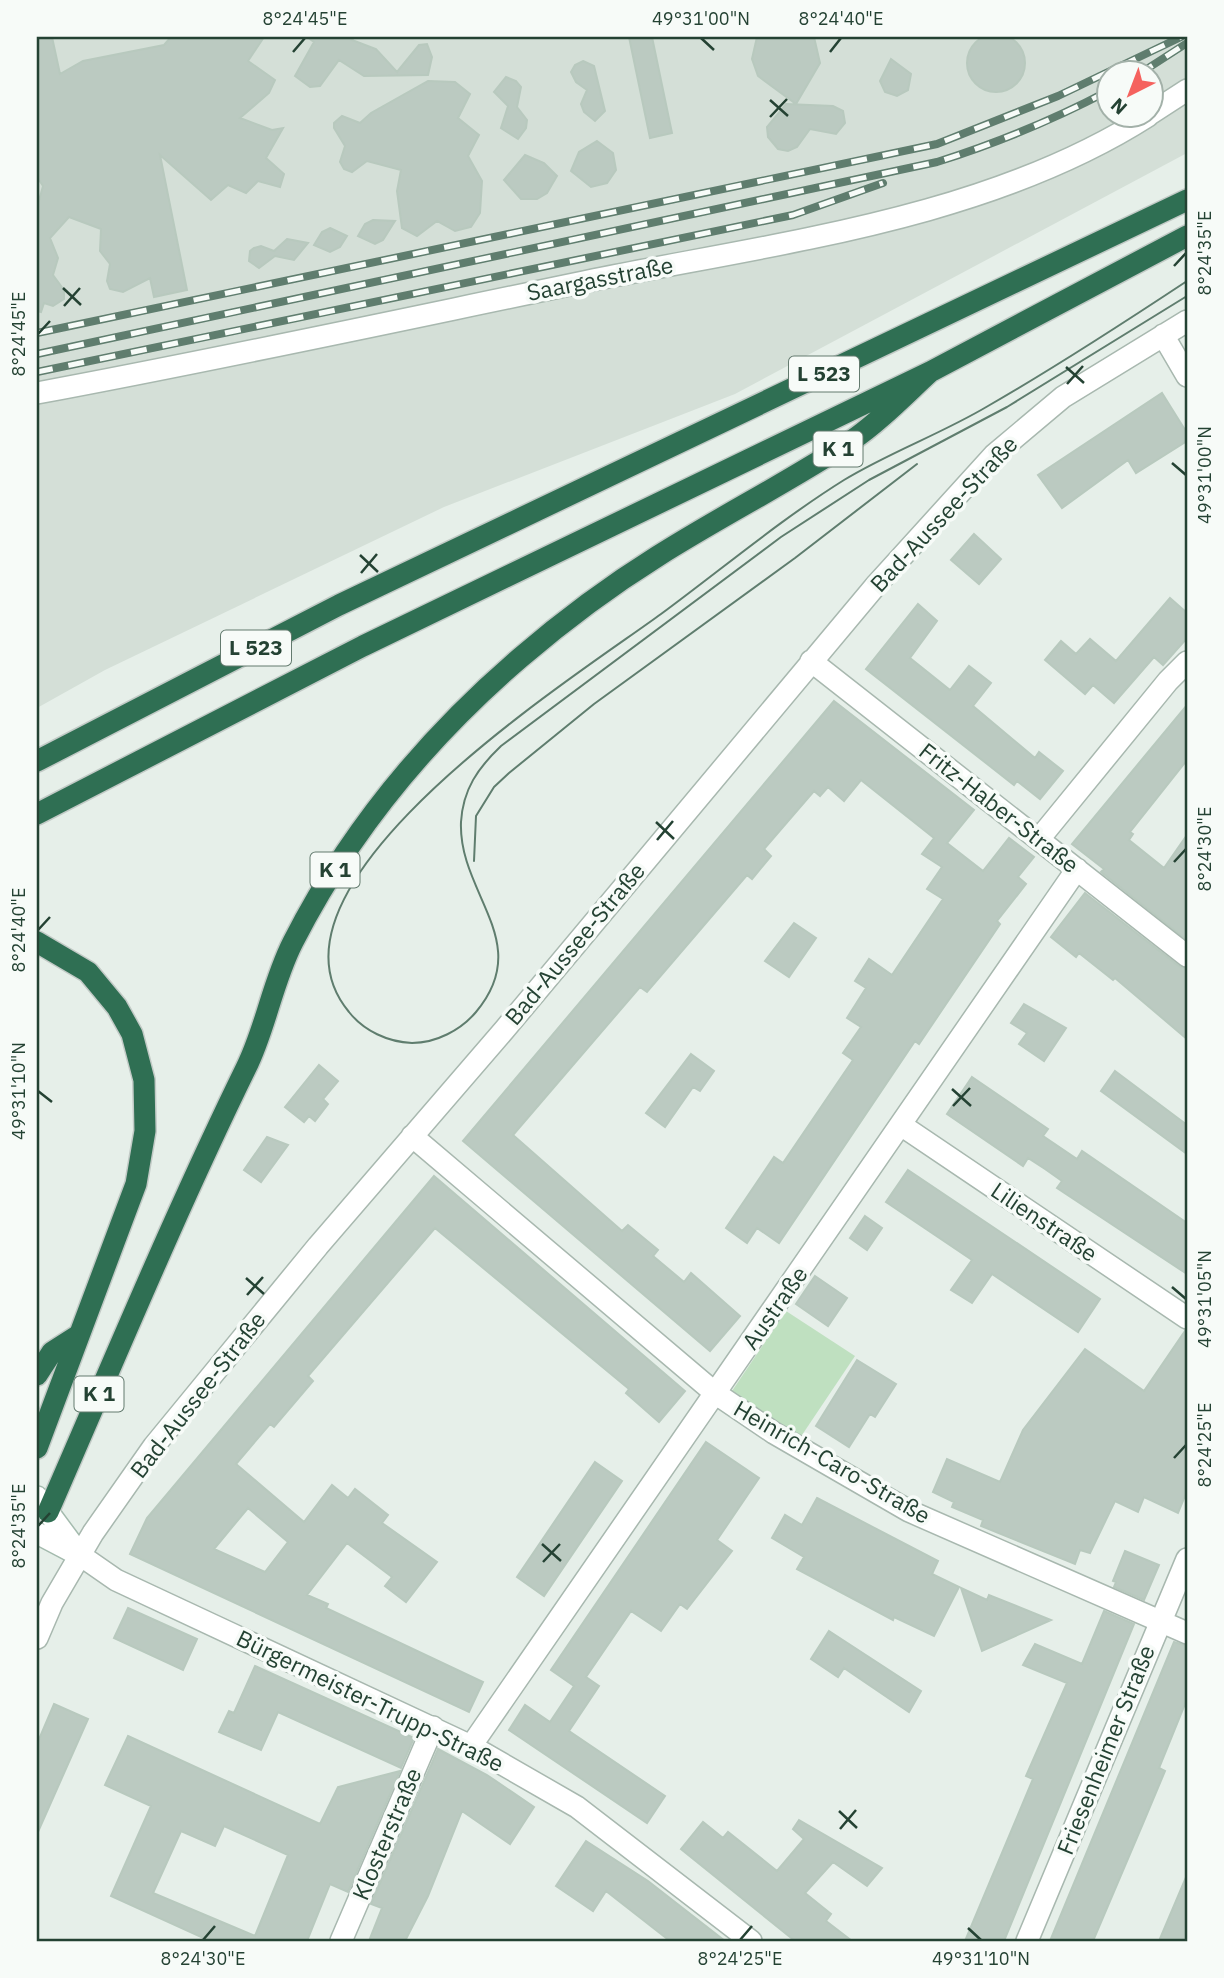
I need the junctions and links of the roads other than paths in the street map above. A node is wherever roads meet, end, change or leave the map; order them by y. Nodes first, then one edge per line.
1 (1187, 90) edge
2 (1164, 105) edge
3 (1125, 130) edge
4 (1187, 200) edge
5 (1187, 236) edge
6 (1187, 321) edge
7 (1163, 335) junction
8 (930, 372) junction
9 (1187, 376) edge
10 (37, 393) edge
11 (811, 661) junction
12 (1187, 662) edge
13 (42, 755) edge
14 (37, 814) edge
15 (1039, 838) junction
16 (1077, 869) junction
17 (37, 942) edge
18 (1187, 956) edge
19 (901, 1125) junction
20 (412, 1136) junction
21 (1187, 1318) edge
22 (77, 1336) junction
23 (37, 1375) edge
24 (715, 1393) junction
25 (37, 1448) edge
26 (43, 1504) edge
27 (37, 1535) edge
28 (80, 1555) junction
29 (1187, 1559) edge
30 (1159, 1621) junction
31 (1187, 1633) edge
32 (37, 1638) edge
33 (433, 1727) junction
34 (471, 1746) junction
35 (341, 1941) edge
36 (751, 1941) edge
37 (1027, 1941) edge

1 - 2 street, Saargasstraße
3 - 10 street, Saargasstraße
4 - 13 highway, L 523
5 - 8 highway, L 523
6 - 7 street, Bad-Aussee-Straße
7 - 9 street
7 - 11 street, Bad-Aussee-Straße
8 - 14 highway, L 523
8 - 26 highway, K 1
11 - 15 street, Fritz-Haber-Straße
11 - 20 street, Bad-Aussee-Straße
12 - 15 street
15 - 16 street, Fritz-Haber-Straße
16 - 18 street, Fritz-Haber-Straße
16 - 19 street, Austraße
17 - 22 highway
19 - 21 street, Lilienstraße
19 - 24 street, Austraße
20 - 24 street, Heinrich-Caro-Straße
20 - 28 street, Bad-Aussee-Straße
22 - 23 highway
22 - 25 highway
24 - 30 street, Heinrich-Caro-Straße
24 - 34 street, Austraße
26 - 27 street, K 1
26 - 28 street, Bürgermeister-Trupp-Straße
27 - 28 street, Bürgermeister-Trupp-Straße
28 - 32 street, Bad-Aussee-Straße
28 - 33 street, Bürgermeister-Trupp-Straße
29 - 30 street, Friesenheimer Straße
30 - 31 street, Heinrich-Caro-Straße
30 - 37 street, Friesenheimer Straße
33 - 34 street, Bürgermeister-Trupp-Straße
33 - 35 street, Klosterstraße
34 - 36 street, Bürgermeister-Trupp-Straße

